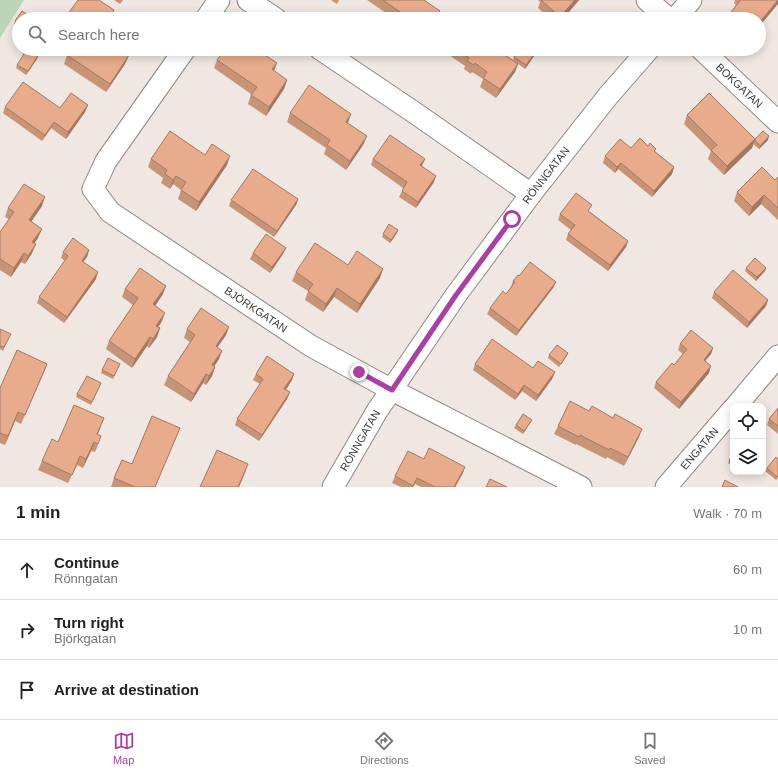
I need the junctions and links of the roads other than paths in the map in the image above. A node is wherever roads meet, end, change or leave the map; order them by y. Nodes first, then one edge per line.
1 (219, 0) edge
2 (248, 0) edge
3 (647, 0) edge
4 (691, 0) edge
5 (211, 12) edge
6 (266, 12) edge
7 (661, 12) edge
8 (681, 12) edge
9 (180, 56) edge
10 (330, 56) edge
11 (643, 56) edge
12 (708, 56) edge
13 (778, 122) edge
14 (531, 194) junction
15 (778, 356) edge
16 (392, 390) junction
17 (739, 403) edge
18 (730, 412) edge
19 (333, 487) edge
20 (581, 487) edge
21 (666, 487) edge

1 - 5 street
2 - 6 street
3 - 7 street
4 - 8 street
9 - 16 street, BJÖRKGATAN
10 - 14 street
11 - 14 street, RÖNNGATAN
12 - 13 street, BOKGATAN
14 - 16 street, RÖNNGATAN
15 - 17 street
16 - 19 street, RÖNNGATAN
16 - 20 street, BJÖRKGATAN
18 - 21 street, ENGATAN

